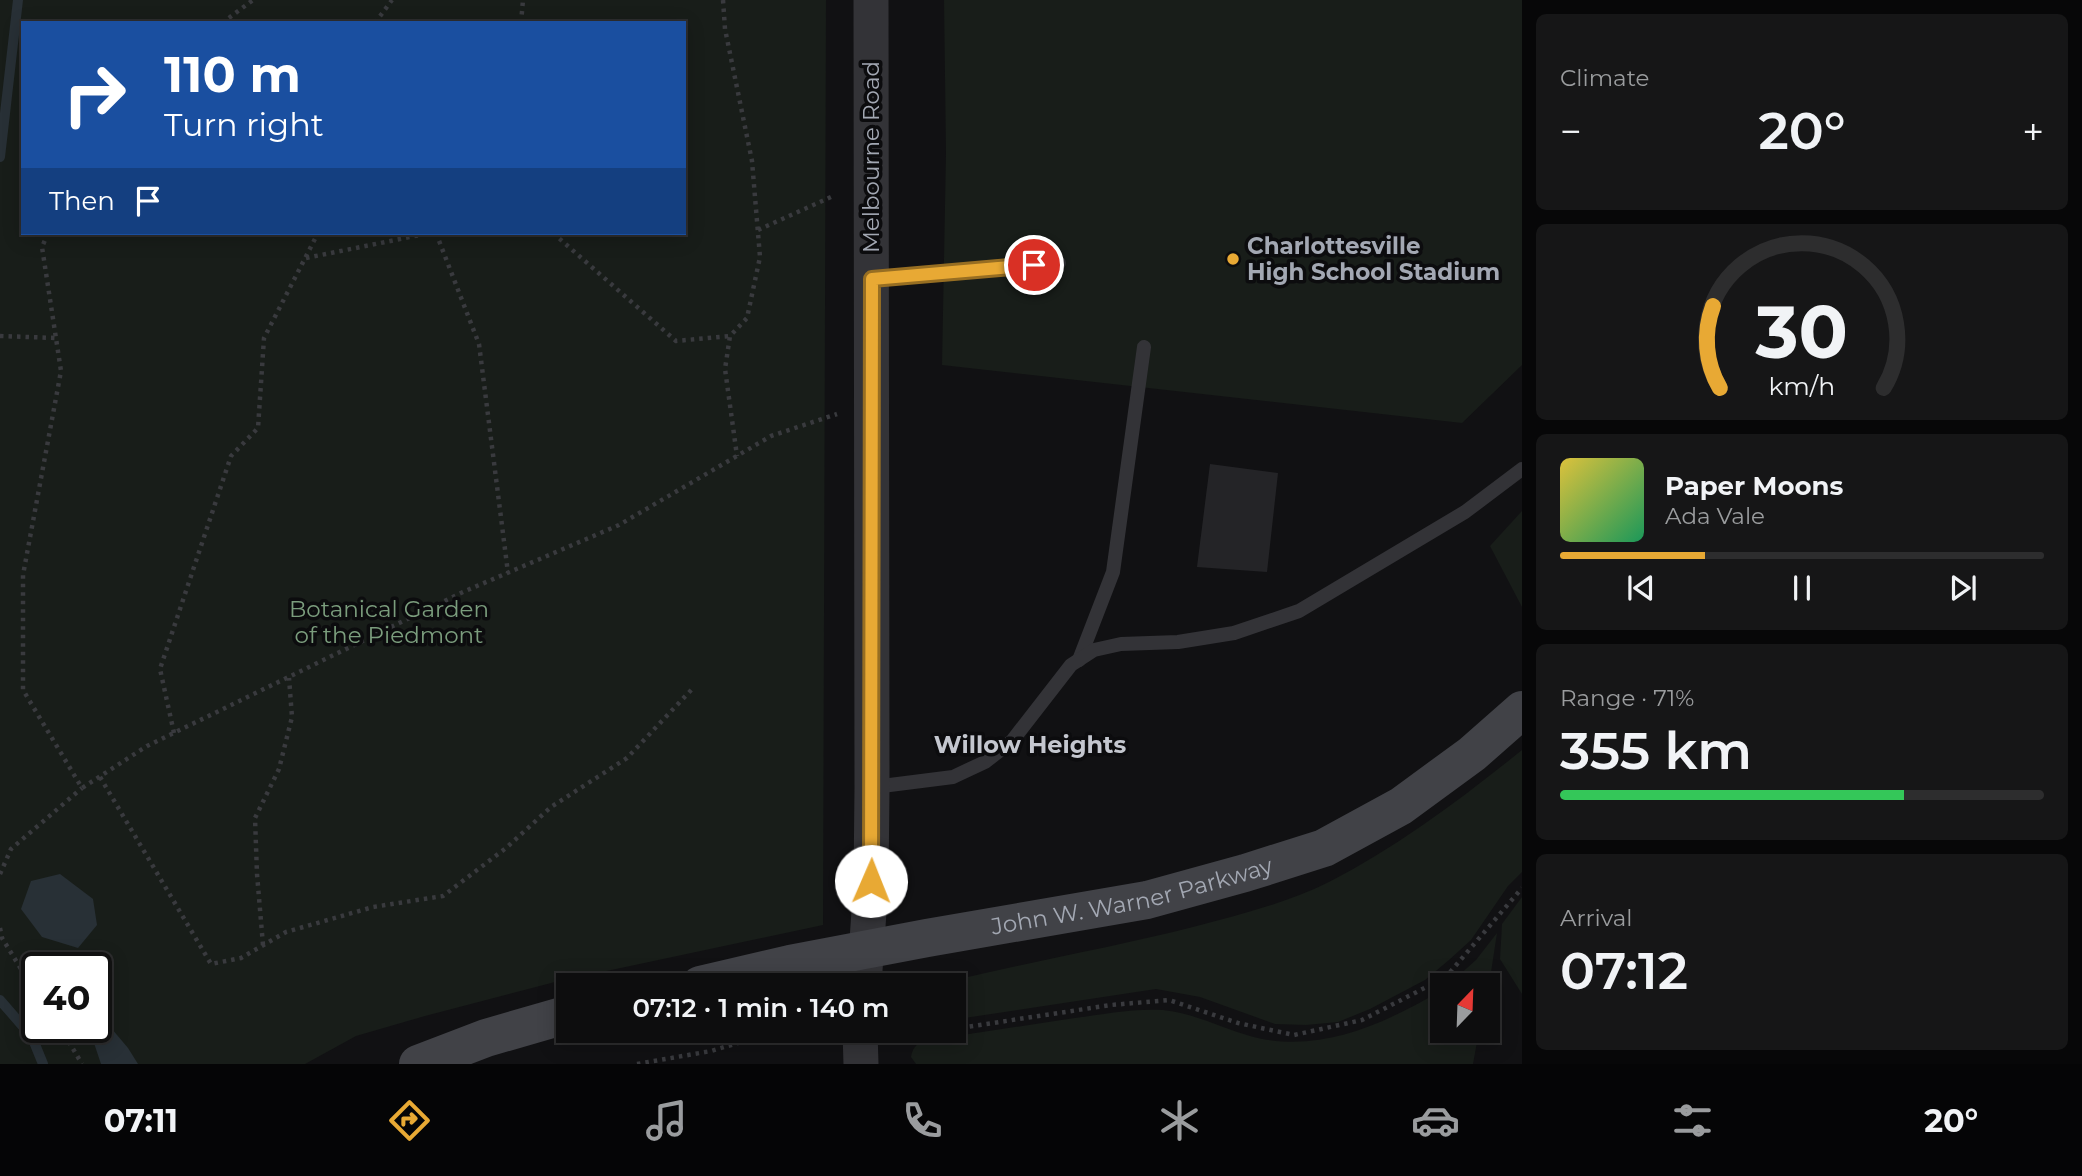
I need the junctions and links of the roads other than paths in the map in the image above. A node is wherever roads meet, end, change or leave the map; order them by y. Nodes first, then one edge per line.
1 (871, 0) edge
2 (1059, 262) dead end
3 (872, 279) junction
4 (1144, 347) dead end
5 (1522, 469) edge
6 (1079, 660) junction
7 (1522, 710) edge
8 (872, 788) junction
9 (865, 968) edge
10 (816, 973) edge
11 (556, 1018) edge
12 (860, 1043) edge
13 (418, 1064) edge
14 (861, 1064) edge

1 - 3 street, Melbourne Road
2 - 3 lane
3 - 8 street, Melbourne Road
4 - 6 lane
5 - 6 lane
6 - 8 lane
7 - 9 main road, John W. Warner Parkway
8 - 9 street, Melbourne Road
9 - 10 main road, John W. Warner Parkway
11 - 13 main road
12 - 14 street

